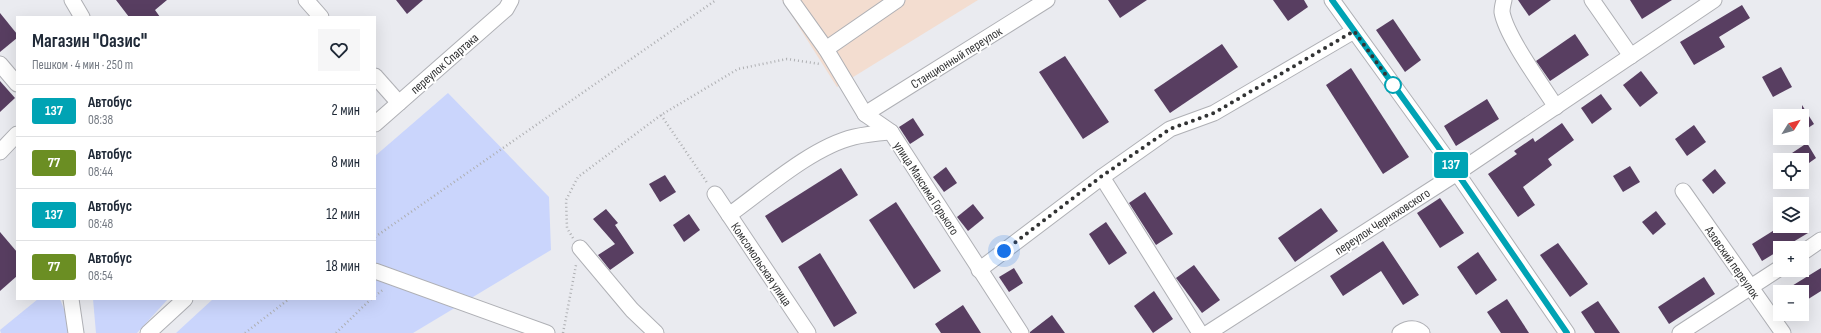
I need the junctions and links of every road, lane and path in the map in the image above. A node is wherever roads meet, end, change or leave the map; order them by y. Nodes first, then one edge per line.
1 (72, 0) edge
2 (306, 0) edge
3 (716, 0) edge
4 (791, 0) edge
5 (897, 0) edge
6 (1046, 0) edge
7 (1332, 0) edge
8 (1504, 0) edge
9 (1592, 0) edge
10 (1714, 0) edge
11 (505, 3) edge
12 (81, 16) edge
13 (320, 16) edge
14 (1354, 31) junction
15 (826, 49) junction
16 (1631, 56) junction
17 (0, 64) edge
18 (838, 67) junction
19 (376, 77) edge
20 (16, 83) edge
21 (399, 102) junction
22 (1556, 107) junction
23 (865, 114) junction
24 (661, 115) junction
25 (376, 123) edge
26 (891, 132) junction
27 (16, 135) edge
28 (0, 152) edge
29 (1457, 173) junction
30 (1102, 176) junction
31 (1683, 191) dead end
32 (715, 194) joint
33 (729, 215) junction
34 (376, 236) edge
35 (1821, 240) edge
36 (580, 248) junction
37 (1809, 248) edge
38 (979, 270) junction
39 (376, 271) edge
40 (1773, 273) edge
41 (1751, 288) junction
42 (71, 300) edge
43 (184, 300) edge
44 (288, 300) edge
45 (370, 300) edge
46 (76, 333) edge
47 (148, 333) edge
48 (244, 333) edge
49 (336, 333) edge
50 (547, 333) edge
51 (562, 333) edge
52 (656, 333) edge
53 (808, 333) edge
54 (1021, 333) edge
55 (1200, 333) edge
56 (1208, 333) edge
57 (1400, 333) edge
58 (1422, 333) edge
59 (1567, 333) edge
60 (1680, 333) edge
61 (1783, 333) edge

1 - 12 street
2 - 13 street
3 - 34 path
4 - 15 street, улица Максима Горького
5 - 15 street
6 - 23 street, Станционный переулок
7 - 14 street
8 - 22 street
9 - 16 street
10 - 16 street, переулок Черняховского
11 - 21 street, переулок Спартака
14 - 29 street
14 - 30 street
15 - 18 street, улица Максима Горького
16 - 22 street, переулок Черняховского
17 - 20 street
18 - 23 street, улица Максима Горького
18 - 24 path
19 - 21 street
21 - 25 street, переулок Спартака
22 - 29 street, переулок Черняховского
23 - 26 street, улица Максима Горького
24 - 32 path
24 - 36 path
26 - 33 street
26 - 38 street, улица Максима Горького
27 - 28 street
29 - 56 street, переулок Черняховского
29 - 59 street
30 - 38 street
30 - 55 street
31 - 41 street, Азовский переулок
32 - 33 street, Комсомольская улица
33 - 53 street, Комсомольская улица
35 - 37 street
36 - 51 path
36 - 52 street
38 - 54 street, улица Максима Горького
39 - 50 street
40 - 41 street
41 - 60 street
41 - 61 street, Азовский переулок
42 - 46 street
43 - 47 street
44 - 48 path
45 - 49 path
57 - 58 street

